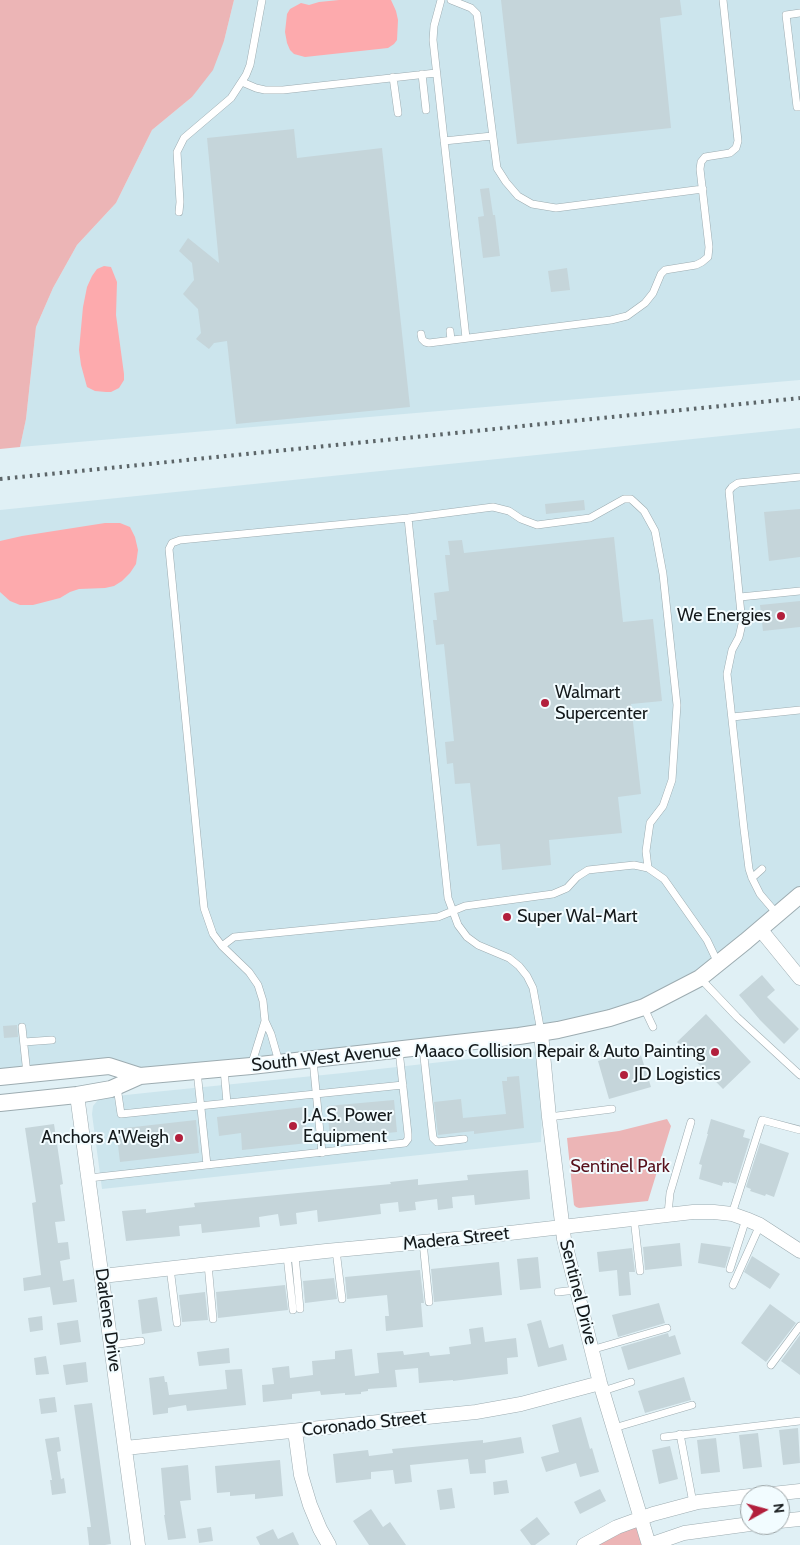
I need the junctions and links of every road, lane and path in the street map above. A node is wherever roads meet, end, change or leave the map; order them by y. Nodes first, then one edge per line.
1 (262, 0) edge
2 (442, 0) edge
3 (451, 0) edge
4 (723, 0) edge
5 (800, 14) edge
6 (436, 73) junction
7 (422, 74) junction
8 (394, 77) junction
9 (242, 82) junction
10 (800, 107) edge
11 (426, 110) dead end
12 (398, 113) dead end
13 (492, 136) junction
14 (444, 141) junction
15 (703, 189) junction
16 (179, 212) dead end
17 (450, 330) dead end
18 (421, 334) dead end
19 (466, 338) junction
20 (451, 340) junction
21 (800, 477) edge
22 (408, 518) junction
23 (800, 591) edge
24 (740, 597) junction
25 (795, 713) edge
26 (732, 717) junction
27 (648, 868) junction
28 (762, 869) dead end
29 (752, 878) junction
30 (800, 895) edge
31 (452, 910) junction
32 (776, 914) junction
33 (760, 929) junction
34 (222, 946) junction
35 (718, 963) junction
36 (700, 978) junction
37 (800, 978) edge
38 (644, 1007) junction
39 (265, 1021) junction
40 (22, 1027) dead end
41 (652, 1027) dead end
42 (541, 1033) junction
43 (52, 1040) dead end
44 (24, 1042) junction
45 (423, 1047) junction
46 (399, 1050) junction
47 (313, 1059) junction
48 (279, 1063) junction
49 (251, 1066) junction
50 (224, 1068) junction
51 (197, 1071) junction
52 (27, 1074) junction
53 (800, 1075) edge
54 (140, 1076) junction
55 (0, 1077) edge
56 (403, 1085) junction
57 (117, 1086) junction
58 (77, 1094) junction
59 (316, 1094) junction
60 (0, 1103) edge
61 (228, 1103) junction
62 (201, 1106) junction
63 (612, 1108) dead end
64 (549, 1117) junction
65 (691, 1122) dead end
66 (800, 1130) edge
67 (464, 1139) dead end
68 (322, 1153) junction
69 (207, 1166) junction
70 (89, 1178) junction
71 (668, 1214) junction
72 (732, 1214) junction
73 (634, 1218) junction
74 (746, 1218) junction
75 (760, 1225) junction
76 (562, 1227) junction
77 (423, 1242) junction
78 (336, 1250) junction
79 (800, 1251) edge
80 (291, 1256) junction
81 (208, 1264) junction
82 (170, 1268) junction
83 (730, 1268) dead end
84 (640, 1271) dead end
85 (102, 1276) junction
86 (734, 1284) dead end
87 (576, 1290) junction
88 (558, 1292) dead end
89 (342, 1299) dead end
90 (429, 1302) dead end
91 (296, 1309) dead end
92 (213, 1319) dead end
93 (177, 1323) dead end
94 (800, 1326) edge
95 (667, 1328) dead end
96 (141, 1341) dead end
97 (111, 1345) junction
98 (592, 1350) junction
99 (771, 1365) dead end
100 (631, 1382) dead end
101 (601, 1387) junction
102 (692, 1405) dead end
103 (800, 1421) edge
104 (614, 1428) junction
105 (296, 1431) junction
106 (680, 1434) junction
107 (664, 1437) dead end
108 (125, 1448) junction
109 (740, 1497) edge
110 (693, 1503) junction
111 (640, 1518) junction
112 (740, 1525) edge
113 (138, 1545) edge
114 (329, 1545) edge
115 (584, 1545) edge
116 (649, 1545) edge

1 - 9 lane
2 - 6 lane
3 - 13 lane
4 - 15 lane
5 - 10 lane
6 - 7 lane
6 - 14 lane
7 - 8 lane
7 - 11 lane
8 - 9 lane
8 - 12 lane
9 - 16 lane
13 - 14 lane
13 - 15 lane
14 - 19 lane
15 - 19 lane
17 - 20 lane
18 - 20 lane
19 - 20 lane
21 - 24 lane
22 - 27 lane
22 - 31 lane
22 - 34 lane
23 - 24 lane
24 - 26 lane
25 - 26 lane
26 - 29 lane
27 - 31 lane
27 - 35 lane
28 - 29 lane
29 - 32 lane
30 - 32 street, South West Avenue
31 - 34 lane
31 - 42 lane
32 - 33 street, South West Avenue
33 - 35 street, South West Avenue
33 - 37 street
34 - 39 lane
35 - 36 street, South West Avenue
36 - 38 street, South West Avenue
36 - 53 lane
38 - 41 lane
38 - 42 street, South West Avenue
39 - 48 lane
39 - 49 lane
40 - 44 lane
42 - 45 street, South West Avenue
42 - 64 street, Sentinel Drive
43 - 44 lane
44 - 52 lane
45 - 46 street, South West Avenue
45 - 67 lane
46 - 47 street, South West Avenue
46 - 56 lane
47 - 48 street, South West Avenue
47 - 59 lane
48 - 49 street, South West Avenue
49 - 50 street, South West Avenue
50 - 51 street, South West Avenue
50 - 61 lane
51 - 54 street, South West Avenue
51 - 62 lane
52 - 54 street, South West Avenue
52 - 55 street, South West Avenue
54 - 57 street, South West Avenue
56 - 59 lane
56 - 68 lane
57 - 58 street, South West Avenue
57 - 62 lane
58 - 60 street, South West Avenue
58 - 70 street, Darlene Drive
59 - 61 lane
59 - 68 lane
61 - 62 lane
62 - 69 lane
63 - 64 lane
64 - 76 street, Sentinel Drive
65 - 71 lane
66 - 72 lane
68 - 69 lane
69 - 70 lane
70 - 85 street, Darlene Drive
71 - 72 street, Madera Street
71 - 73 street, Madera Street
72 - 74 street, Madera Street
73 - 76 street, Madera Street
73 - 84 lane
74 - 75 street, Madera Street
74 - 83 lane
75 - 79 street, Madera Street
75 - 86 lane
76 - 77 street, Madera Street
76 - 87 street, Sentinel Drive
77 - 78 street, Madera Street
77 - 90 lane
78 - 80 street, Madera Street
78 - 89 lane
80 - 81 street, Madera Street
80 - 91 lane
81 - 82 street, Madera Street
81 - 92 lane
82 - 85 street, Madera Street
82 - 93 lane
85 - 97 street, Darlene Drive
87 - 88 lane
87 - 98 street, Sentinel Drive
94 - 99 lane
95 - 98 lane
96 - 97 lane
97 - 108 street, Darlene Drive
98 - 101 street, Sentinel Drive
100 - 101 lane
101 - 104 street, Sentinel Drive
101 - 105 street, Coronado Street
102 - 104 lane
103 - 106 lane
104 - 111 street, Sentinel Drive
105 - 108 street, Coronado Street
105 - 114 street
106 - 107 lane
106 - 110 lane
108 - 113 street, Darlene Drive
109 - 110 street
110 - 111 street
111 - 115 street
111 - 116 street, Sentinel Drive
112 - 116 street

